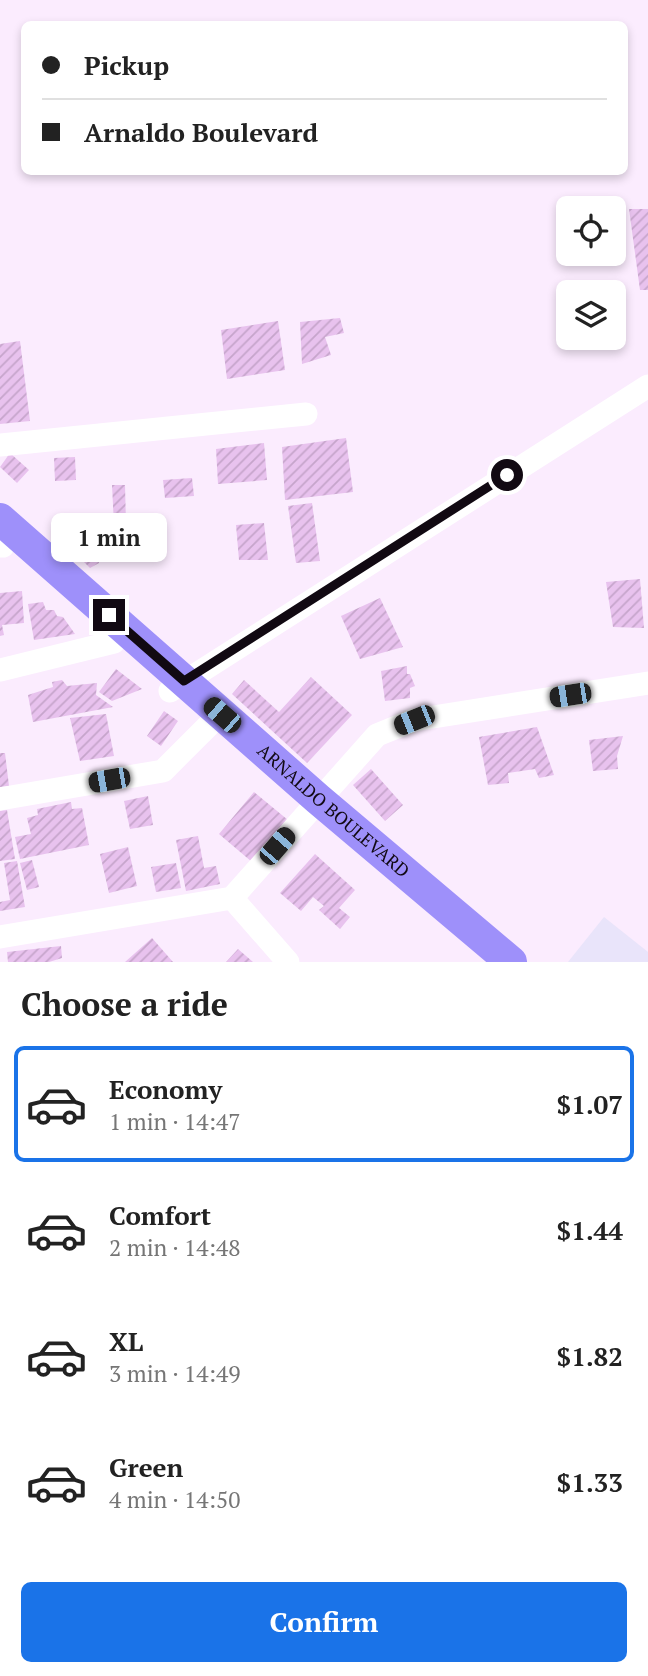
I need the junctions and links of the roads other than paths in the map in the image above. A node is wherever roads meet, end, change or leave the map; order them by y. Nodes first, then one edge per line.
1 (648, 386) edge
2 (306, 414) dead end
3 (0, 445) edge
4 (1, 538) edge
5 (47, 572) junction
6 (114, 642) junction
7 (0, 670) edge
8 (648, 683) edge
9 (177, 686) junction
10 (209, 725) junction
11 (0, 799) edge
12 (313, 805) junction
13 (232, 898) junction
14 (0, 937) edge
15 (288, 962) edge
16 (483, 962) edge
17 (511, 962) edge

1 - 9 street
2 - 3 street
4 - 5 highway, ARNALDO BOULEVARD
5 - 6 highway, ARNALDO BOULEVARD
5 - 9 highway, ARNALDO BOULEVARD
6 - 7 street
6 - 9 highway, ARNALDO BOULEVARD
8 - 12 street
9 - 10 highway, ARNALDO BOULEVARD
9 - 12 highway, ARNALDO BOULEVARD
10 - 11 street
10 - 12 highway, ARNALDO BOULEVARD
12 - 13 street
12 - 16 highway, ARNALDO BOULEVARD
12 - 17 highway, ARNALDO BOULEVARD
13 - 14 street
13 - 15 street

